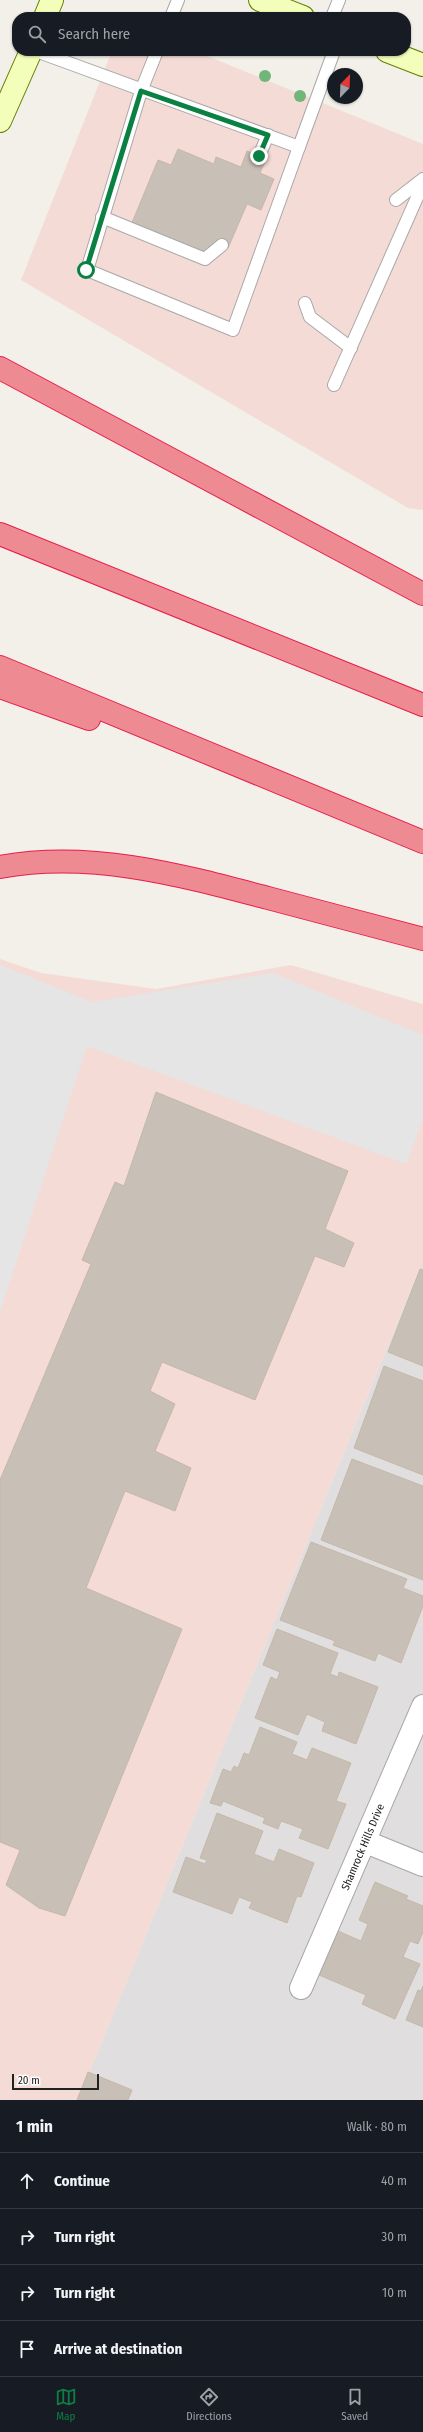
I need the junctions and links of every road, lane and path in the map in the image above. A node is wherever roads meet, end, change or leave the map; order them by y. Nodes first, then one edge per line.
1 (52, 0) edge
2 (178, 0) edge
3 (339, 0) edge
4 (263, 1) edge
5 (47, 12) edge
6 (173, 12) edge
7 (290, 12) edge
8 (334, 12) edge
9 (29, 56) edge
10 (49, 56) edge
11 (155, 56) edge
12 (332, 56) edge
13 (399, 56) edge
14 (423, 66) edge
15 (141, 91) junction
16 (0, 121) edge
17 (268, 135) junction
18 (299, 147) junction
19 (259, 156) dead end
20 (423, 179) edge
21 (423, 184) edge
22 (396, 200) dead end
23 (102, 217) junction
24 (222, 245) dead end
25 (305, 303) dead end
26 (351, 348) junction
27 (0, 368) edge
28 (334, 385) dead end
29 (0, 534) edge
30 (423, 594) edge
31 (0, 667) edge
32 (0, 687) edge
33 (423, 705) edge
34 (354, 814) junction
35 (423, 842) edge
36 (0, 868) edge
37 (423, 939) edge
38 (423, 1706) edge
39 (366, 1842) junction
40 (423, 1865) edge
41 (301, 1988) dead end

1 - 5 main road
2 - 6 lane
3 - 8 lane
4 - 7 main road
9 - 16 main road
10 - 15 lane
11 - 15 lane
12 - 18 lane
13 - 14 main road
15 - 17 lane
15 - 23 lane
17 - 18 lane
17 - 19 lane
18 - 23 lane
20 - 22 lane
21 - 26 lane
23 - 24 lane
25 - 26 lane
26 - 28 lane
27 - 30 highway
29 - 33 highway
31 - 34 highway
32 - 34 highway
34 - 35 highway
36 - 37 highway
38 - 39 street, Shamrock Hills Drive
39 - 40 street
39 - 41 street, Shamrock Hills Drive

